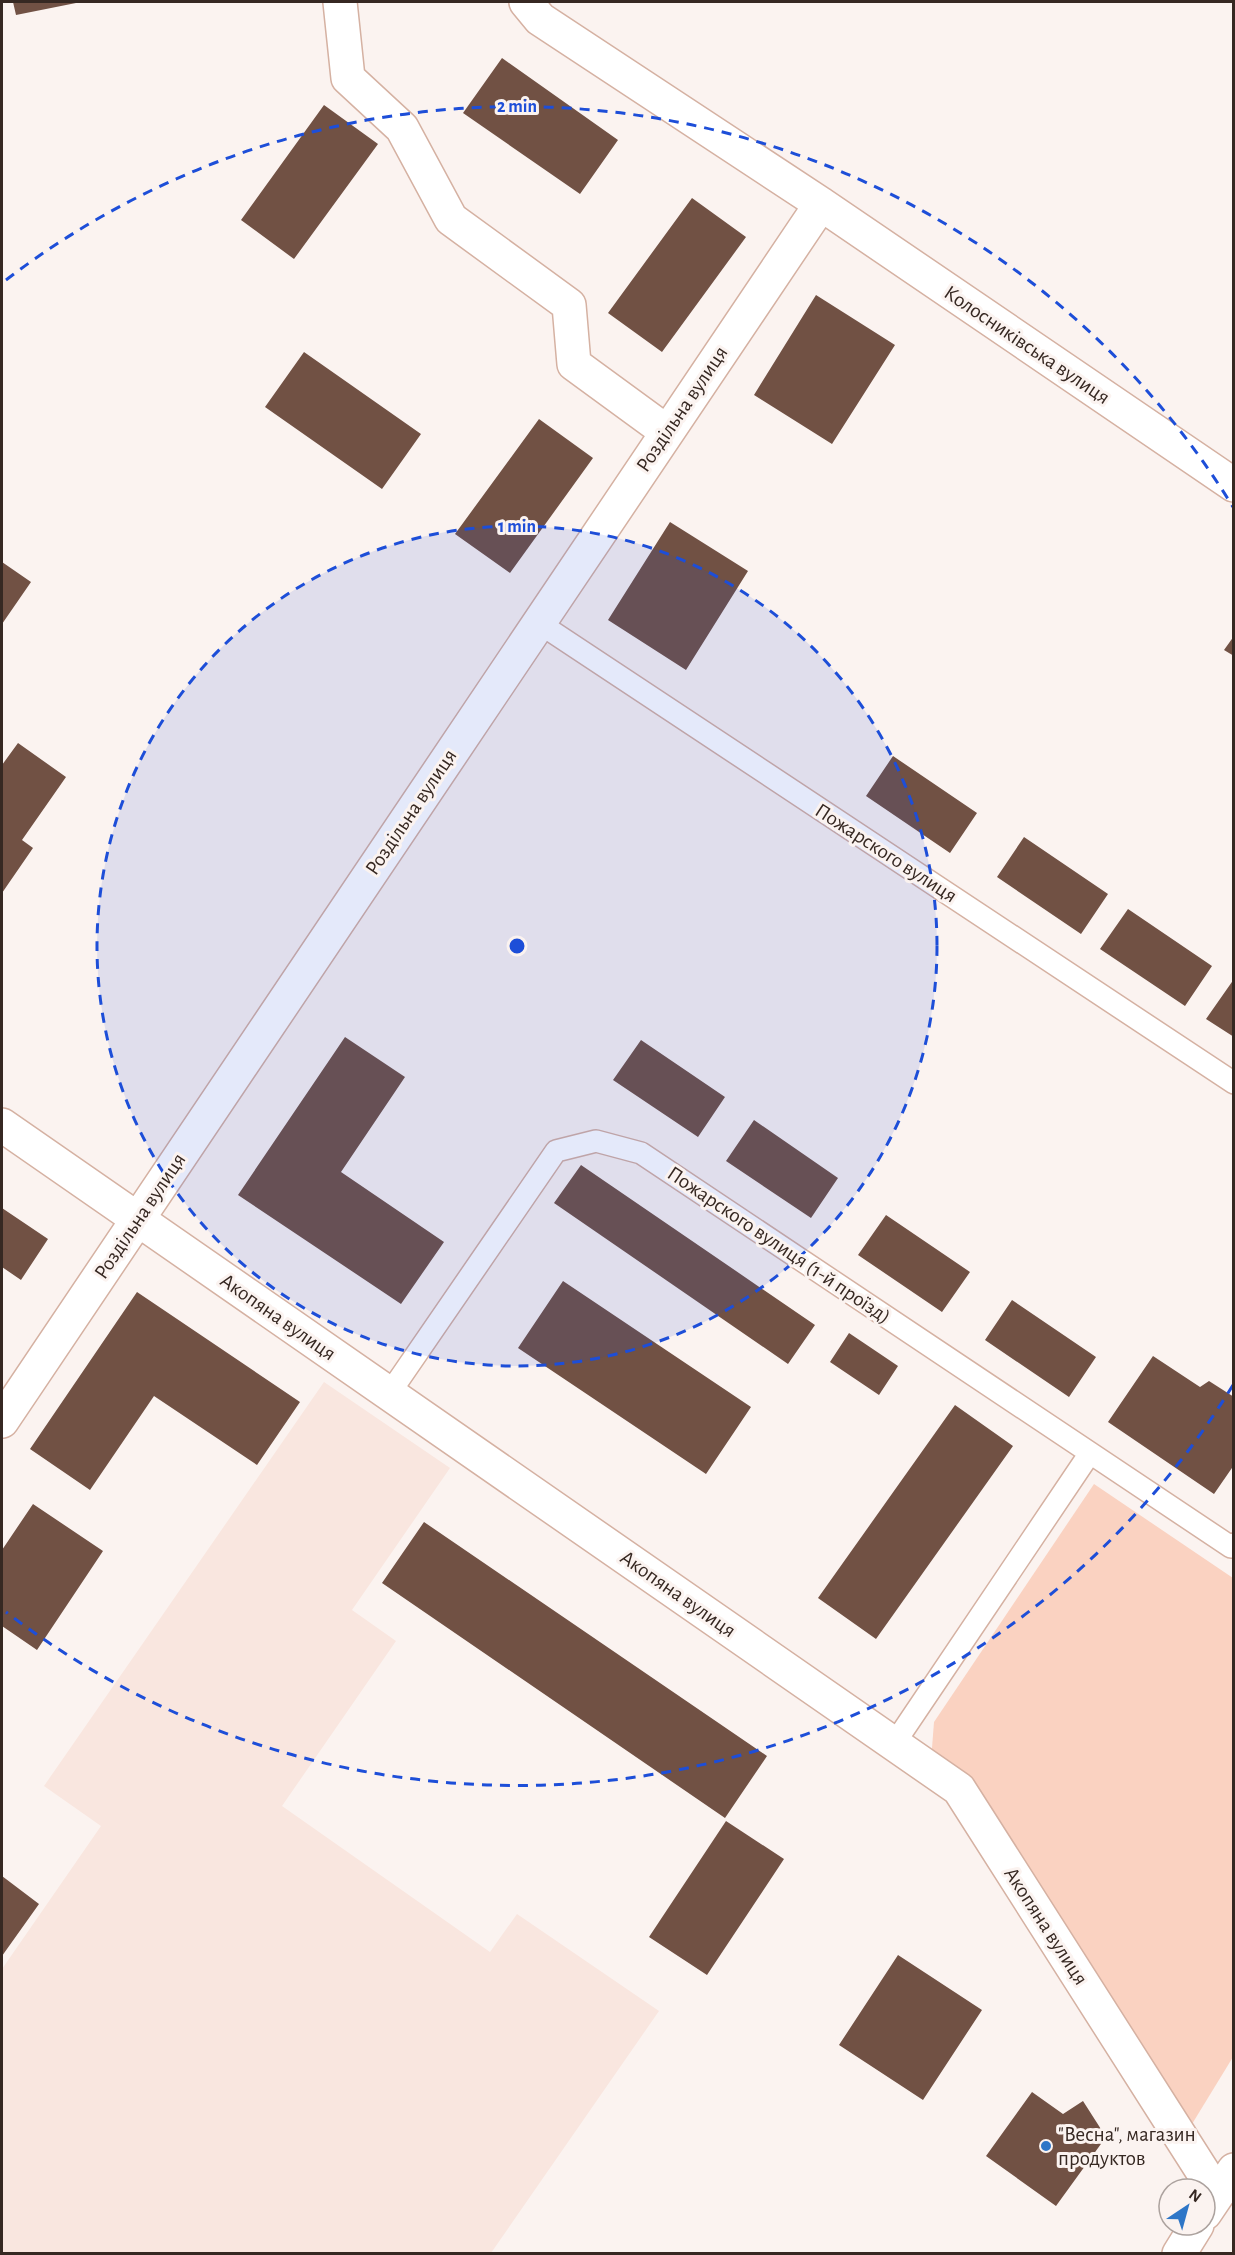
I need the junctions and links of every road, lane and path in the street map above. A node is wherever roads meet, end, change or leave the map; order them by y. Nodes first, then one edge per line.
1 (340, 2) edge
2 (526, 2) edge
3 (821, 204) junction
4 (667, 432) junction
5 (1233, 485) edge
6 (538, 623) junction
7 (1233, 1083) edge
8 (2, 1125) edge
9 (137, 1219) junction
10 (389, 1394) junction
11 (2, 1421) edge
12 (1090, 1453) junction
13 (1233, 1544) edge
14 (894, 1744) junction
15 (1219, 2193) edge
16 (1189, 2237) edge
17 (1179, 2253) edge

1 - 4 street
2 - 3 street, Колосниківська вулиця
3 - 4 street, Роздільна вулиця
3 - 5 street, Колосниківська вулиця
4 - 6 street, Роздільна вулиця
6 - 7 lane, Пожарского вулиця
6 - 9 street, Роздільна вулиця
8 - 9 street, Акопяна вулиця
9 - 10 street, Акопяна вулиця
9 - 11 street, Роздільна вулиця
10 - 12 lane, Пожарского вулиця (1-й проїзд)
10 - 14 street, Акопяна вулиця
12 - 13 lane, Пожарского вулиця (1-й проїзд)
12 - 14 lane
14 - 15 street, Акопяна вулиця
16 - 17 street

